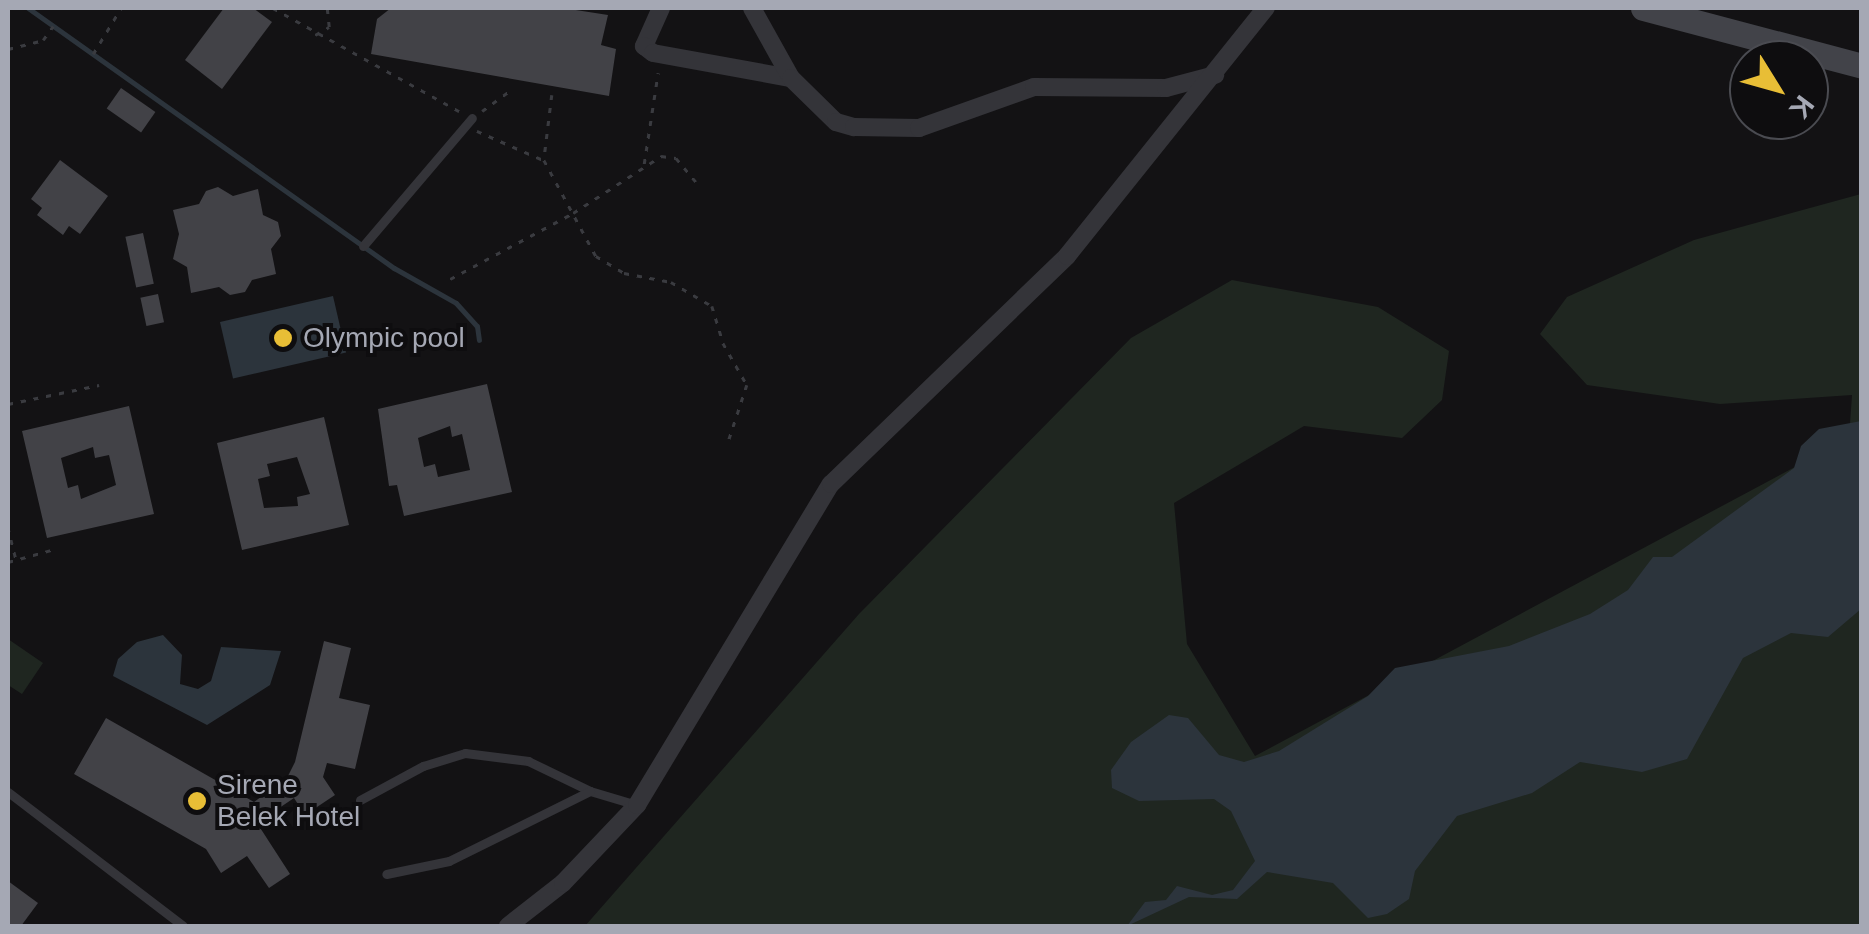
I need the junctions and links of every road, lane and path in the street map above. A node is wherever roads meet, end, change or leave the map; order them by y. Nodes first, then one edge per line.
1 (121, 8) edge
2 (273, 8) edge
3 (328, 8) edge
4 (661, 8) edge
5 (752, 8) edge
6 (1266, 8) edge
7 (1644, 8) edge
8 (53, 26) dead end
9 (314, 36) junction
10 (8, 49) edge
11 (93, 54) dead end
12 (661, 55) junction
13 (1862, 66) edge
14 (1216, 75) junction
15 (791, 78) junction
16 (510, 91) dead end
17 (552, 95) dead end
18 (472, 118) junction
19 (544, 160) junction
20 (644, 166) junction
21 (696, 182) dead end
22 (573, 214) junction
23 (363, 246) dead end
24 (450, 279) dead end
25 (99, 385) dead end
26 (8, 404) edge
27 (727, 446) dead end
28 (8, 527) edge
29 (54, 549) dead end
30 (16, 560) junction
31 (8, 562) edge
32 (590, 791) junction
33 (8, 793) edge
34 (360, 800) dead end
35 (637, 806) junction
36 (386, 874) dead end
37 (183, 926) edge
38 (508, 926) edge

1 - 11 path
2 - 9 path
3 - 9 path
4 - 12 street
5 - 15 street
6 - 14 street
7 - 13 street
8 - 10 path
9 - 18 path
12 - 15 street
12 - 20 path
14 - 15 street
14 - 35 street
16 - 18 path
17 - 19 path
18 - 19 path
18 - 23 lane
19 - 22 path
20 - 21 path
20 - 22 path
22 - 24 path
22 - 27 path
25 - 26 path
28 - 30 path
29 - 30 path
30 - 31 path
32 - 34 lane
32 - 35 lane
32 - 36 lane
33 - 37 lane
35 - 38 street

